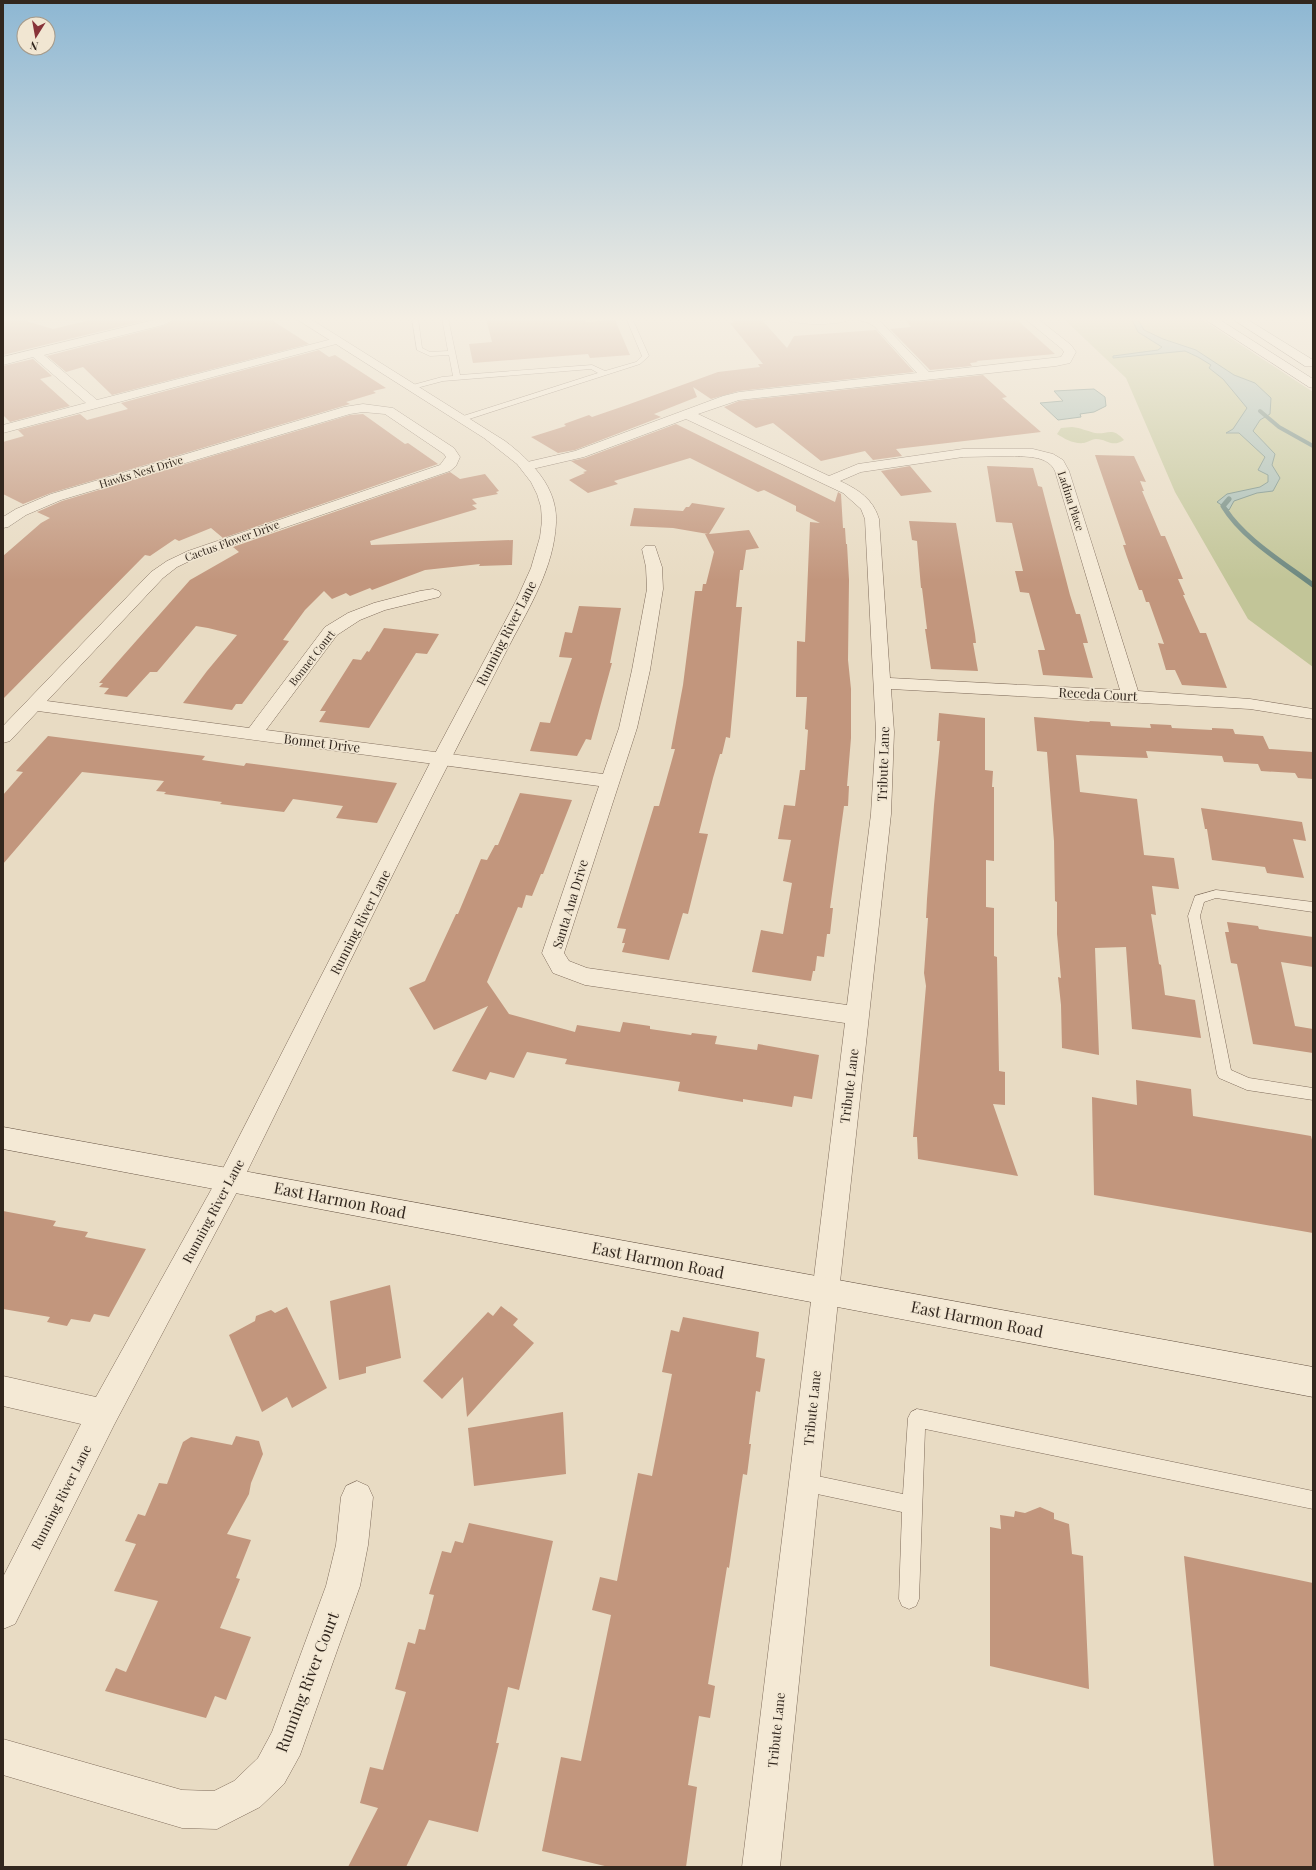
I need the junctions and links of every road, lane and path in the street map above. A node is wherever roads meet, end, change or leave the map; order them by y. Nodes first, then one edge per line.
1 (95, 405) edge
2 (440, 405) edge
3 (506, 405) edge
4 (709, 405) edge
5 (687, 414) junction
6 (463, 419) junction
7 (3, 429) edge
8 (418, 430) joint
9 (528, 466) junction
10 (829, 481) junction
11 (3, 524) edge
12 (650, 549) dead end
13 (433, 594) dead end
14 (882, 683) junction
15 (1131, 696) junction
16 (33, 706) junction
17 (1313, 714) edge
18 (254, 734) junction
19 (3, 737) edge
20 (441, 759) junction
21 (611, 781) junction
22 (1313, 907) edge
23 (857, 1016) junction
24 (1313, 1094) edge
25 (3, 1138) edge
26 (230, 1180) junction
27 (825, 1291) junction
28 (1313, 1382) edge
29 (3, 1391) edge
30 (103, 1414) junction
31 (803, 1482) junction
32 (357, 1497) dead end
33 (1313, 1500) edge
34 (912, 1505) junction
35 (909, 1599) dead end
36 (3, 1612) edge
37 (3, 1757) edge
38 (761, 1867) edge

1 - 7 street
2 - 6 street, Running River Lane
3 - 6 lane
4 - 5 street
5 - 9 street
5 - 10 street, Tribute Lane
6 - 9 street, Running River Lane
8 - 11 street, Hawks Nest Drive
8 - 16 street, Cactus Flower Drive
9 - 20 street, Running River Lane
10 - 14 street, Tribute Lane
10 - 15 street, Ladina Place
12 - 21 street, Santa Ana Drive
13 - 18 street, Bonnet Court
14 - 15 street, Receda Court
14 - 23 street, Tribute Lane
15 - 17 street, Receda Court
16 - 18 street, Bonnet Drive
16 - 19 street, Cactus Flower Drive
18 - 20 street, Bonnet Drive
20 - 21 street, Bonnet Drive
20 - 26 street, Running River Lane
21 - 23 street, Santa Ana Drive
22 - 24 lane
23 - 27 street, Tribute Lane
25 - 26 street, East Harmon Road
26 - 27 street, East Harmon Road
26 - 30 street, Running River Lane
27 - 28 street, East Harmon Road
27 - 31 street, Tribute Lane
29 - 30 street
30 - 36 street, Running River Lane
31 - 34 lane
31 - 38 street, Tribute Lane
32 - 37 street, Running River Court
33 - 34 lane
34 - 35 lane

